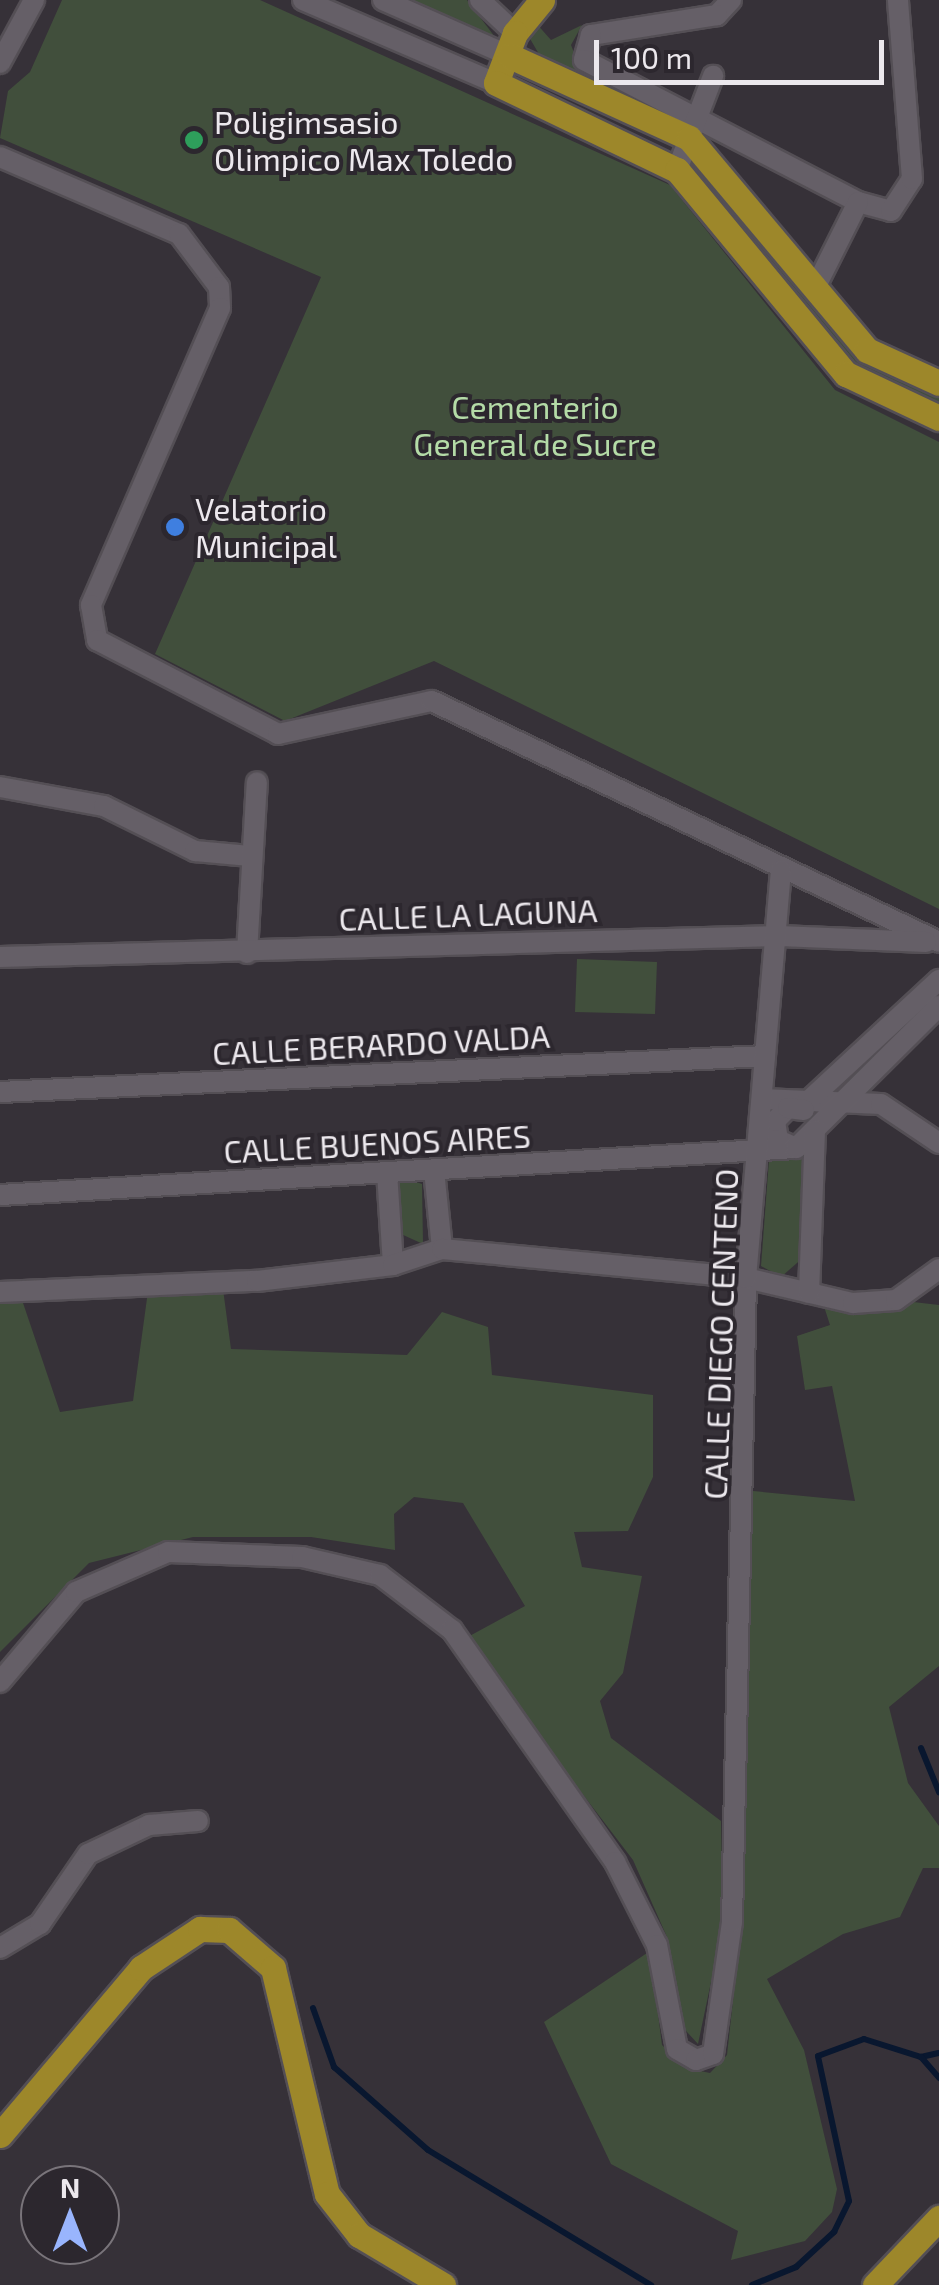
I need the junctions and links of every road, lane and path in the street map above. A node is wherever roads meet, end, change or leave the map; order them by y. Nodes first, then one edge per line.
1 (34, 0) edge
2 (303, 0) edge
3 (384, 0) edge
4 (480, 0) edge
5 (542, 0) edge
6 (731, 0) edge
7 (898, 0) edge
8 (512, 45) junction
9 (0, 63) edge
10 (712, 76) dead end
11 (496, 83) junction
12 (694, 127) junction
13 (0, 156) edge
14 (678, 170) junction
15 (858, 202) junction
16 (815, 288) junction
17 (939, 383) edge
18 (939, 418) edge
19 (258, 782) dead end
20 (0, 787) edge
21 (250, 856) junction
22 (781, 870) junction
23 (779, 936) junction
24 (939, 942) edge
25 (248, 953) junction
26 (0, 956) edge
27 (939, 980) edge
28 (939, 1006) edge
29 (765, 1056) junction
30 (0, 1092) edge
31 (762, 1098) junction
32 (836, 1102) junction
33 (810, 1115) junction
34 (775, 1121) junction
35 (939, 1142) edge
36 (796, 1148) junction
37 (758, 1151) junction
38 (434, 1170) junction
39 (386, 1172) junction
40 (0, 1195) edge
41 (442, 1250) junction
42 (393, 1266) junction
43 (939, 1269) edge
44 (746, 1278) junction
45 (0, 1292) edge
46 (809, 1293) junction
47 (0, 1682) edge
48 (198, 1822) dead end
49 (0, 1948) edge
50 (0, 2135) edge
51 (939, 2218) edge
52 (443, 2285) edge
53 (876, 2285) edge

1 - 9 street
2 - 11 street
3 - 8 street
4 - 8 street
5 - 8 main road
6 - 12 street
7 - 15 street
8 - 11 main road
8 - 12 main road
10 - 12 street
11 - 14 main road
12 - 14 street
12 - 15 street
12 - 16 main road
13 - 22 street
14 - 18 main road
15 - 16 street
16 - 17 main road
19 - 21 street
20 - 21 street
21 - 25 street
22 - 23 street, CALLE DIEGO CENTENO
22 - 24 street
23 - 24 street, CALLE LA LAGUNA
23 - 25 street, CALLE LA LAGUNA
23 - 29 street, CALLE DIEGO CENTENO
25 - 26 street, CALLE LA LAGUNA
27 - 33 street
28 - 32 street
29 - 30 street, CALLE BERARDO VALDA
29 - 31 street, CALLE DIEGO CENTENO
31 - 33 street
31 - 37 street, CALLE DIEGO CENTENO
32 - 33 street
32 - 35 street
33 - 34 street
33 - 36 street
33 - 46 street
34 - 36 street
34 - 37 street
36 - 37 street, CALLE BUENOS AIRES
37 - 38 street, CALLE BUENOS AIRES
37 - 44 street, CALLE DIEGO CENTENO
38 - 39 street, CALLE BUENOS AIRES
38 - 41 street
39 - 40 street, CALLE BUENOS AIRES
39 - 42 street
41 - 42 street
41 - 44 street
42 - 45 street
43 - 46 street
44 - 46 street
44 - 47 street, CALLE DIEGO CENTENO
48 - 49 street
50 - 52 main road
51 - 53 main road

